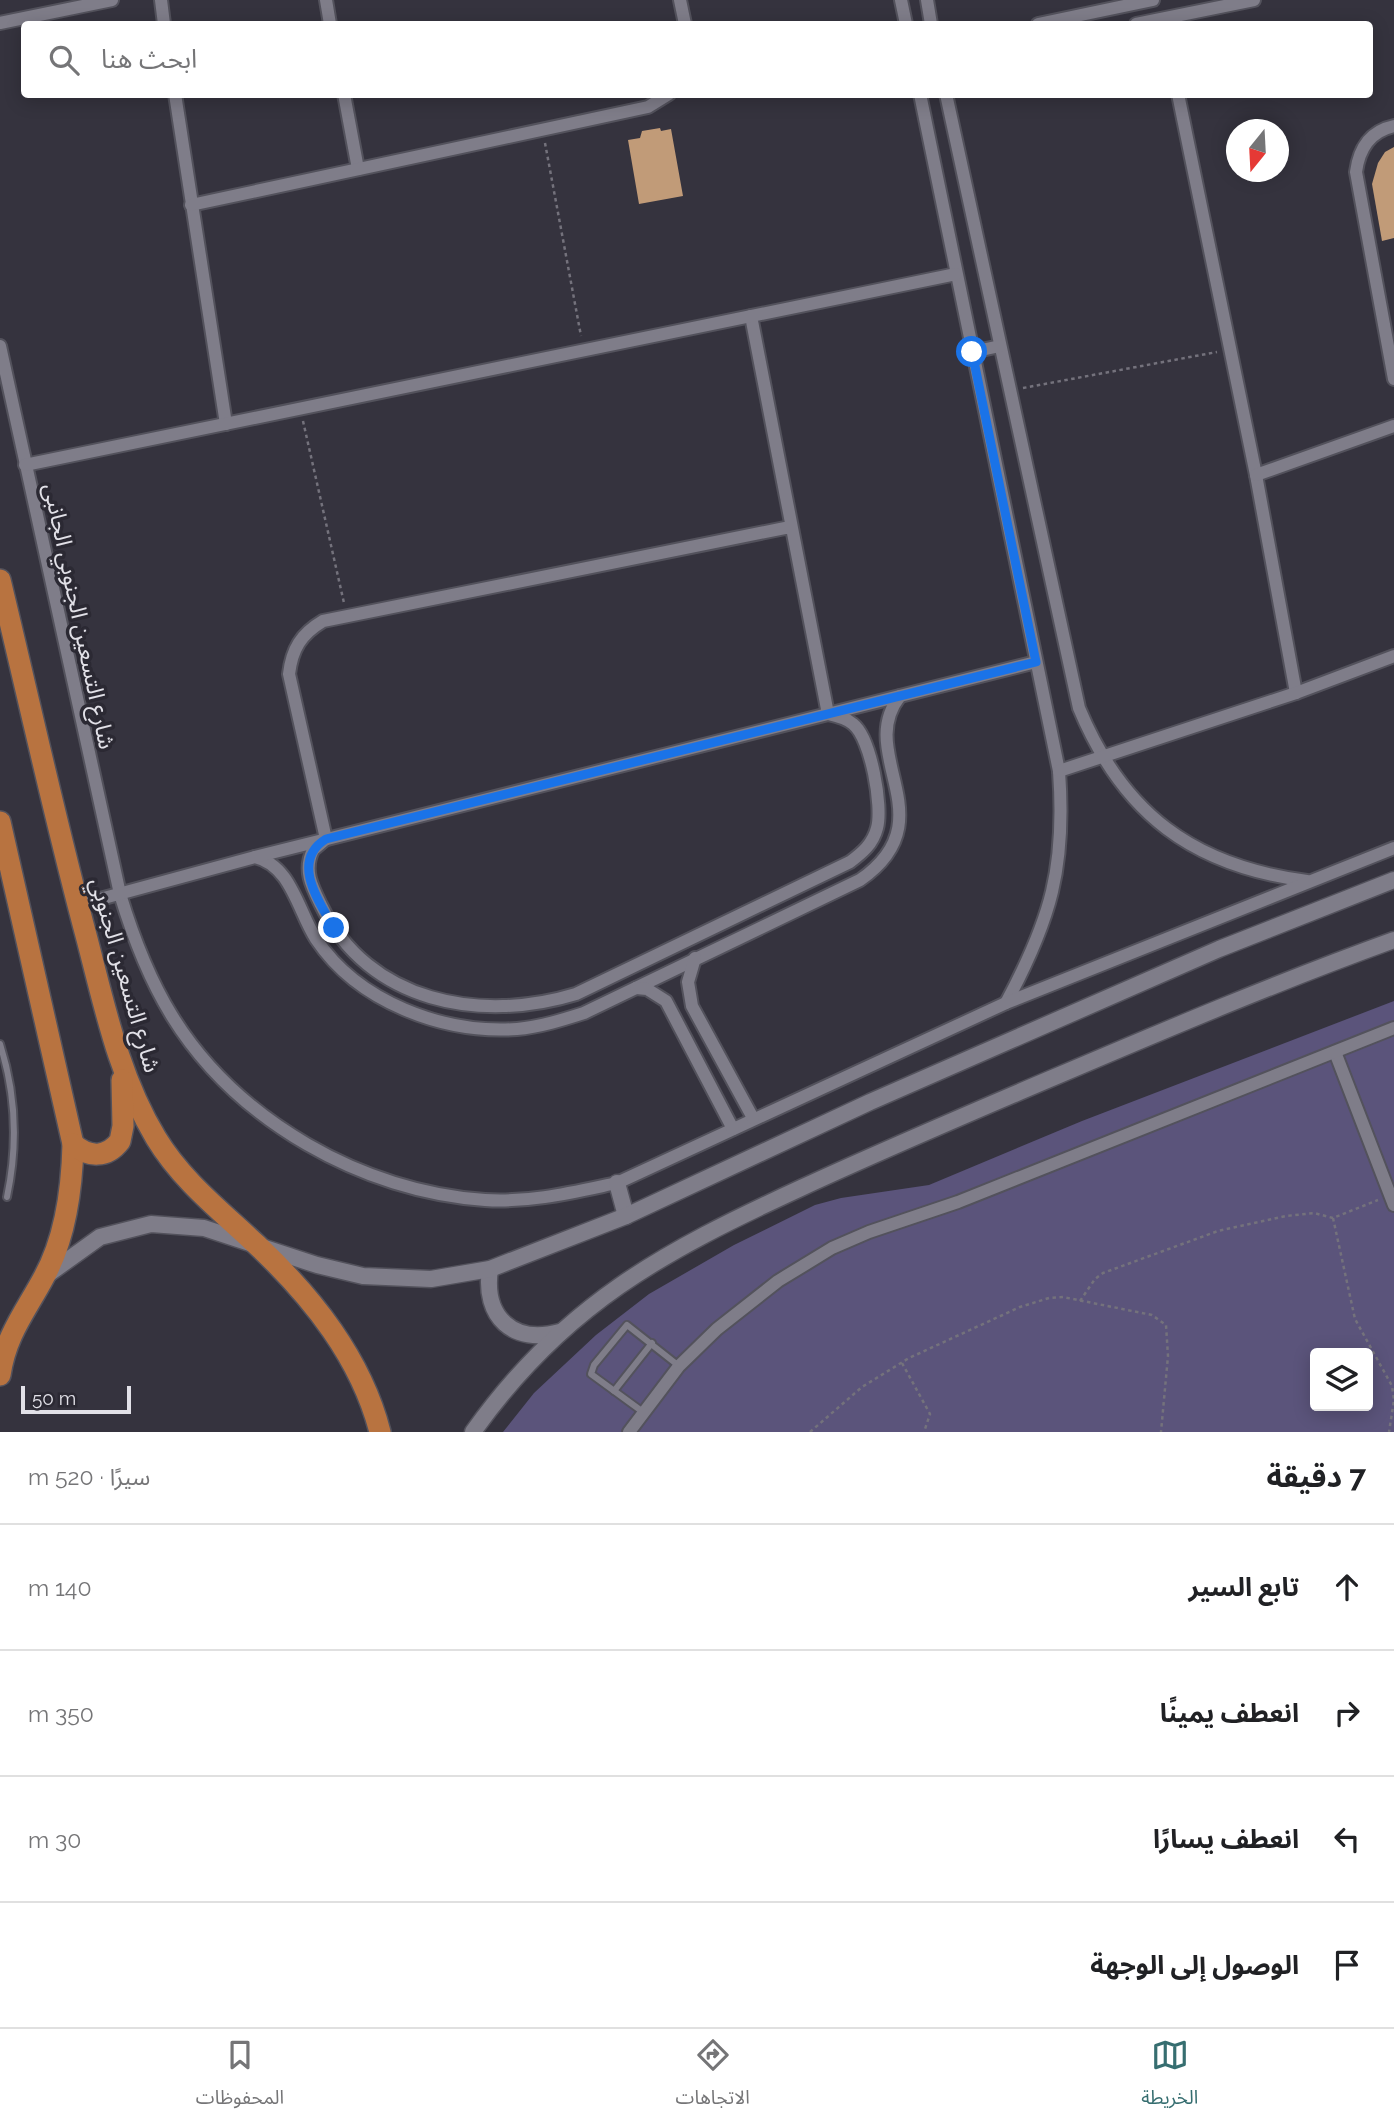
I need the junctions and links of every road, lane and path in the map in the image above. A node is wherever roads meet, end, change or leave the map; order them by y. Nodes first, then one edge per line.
1 (112, 0) edge
2 (161, 0) edge
3 (326, 0) edge
4 (680, 0) edge
5 (901, 0) edge
6 (927, 0) edge
7 (1153, 0) edge
8 (1159, 0) edge
9 (1254, 0) edge
10 (164, 21) edge
11 (330, 21) edge
12 (684, 21) edge
13 (905, 21) edge
14 (930, 21) edge
15 (1052, 21) edge
16 (1163, 21) edge
17 (1167, 21) edge
18 (0, 23) edge
19 (176, 98) edge
20 (345, 98) edge
21 (663, 98) edge
22 (921, 98) edge
23 (947, 98) edge
24 (1179, 98) edge
25 (1394, 126) edge
26 (542, 130) junction
27 (358, 169) junction
28 (191, 205) junction
29 (956, 274) junction
30 (751, 316) junction
31 (0, 346) edge
32 (1000, 346) junction
33 (1230, 350) junction
34 (584, 351) junction
35 (972, 352) junction
36 (1394, 379) edge
37 (1010, 390) junction
38 (301, 409) junction
39 (226, 424) junction
40 (1394, 426) edge
41 (25, 465) junction
42 (1256, 475) junction
43 (790, 527) junction
44 (0, 580) edge
45 (346, 616) junction
46 (1394, 656) edge
47 (1036, 662) junction
48 (1296, 693) junction
49 (900, 696) junction
50 (828, 714) junction
51 (1104, 758) junction
52 (1059, 771) junction
53 (0, 822) edge
54 (326, 839) junction
55 (1394, 848) edge
56 (255, 857) junction
57 (1394, 880) edge
58 (1307, 881) junction
59 (9, 892) edge
60 (120, 894) junction
61 (78, 905) junction
62 (1394, 940) edge
63 (695, 958) junction
64 (635, 988) junction
65 (1006, 1003) junction
66 (1394, 1028) edge
67 (0, 1044) edge
68 (1335, 1052) junction
69 (121, 1068) junction
70 (753, 1118) junction
71 (733, 1129) junction
72 (73, 1144) junction
73 (617, 1183) junction
74 (7, 1197) dead end
75 (1392, 1200) edge
76 (626, 1216) junction
77 (1333, 1218) junction
78 (257, 1245) junction
79 (490, 1269) junction
80 (44, 1277) junction
81 (1080, 1301) junction
82 (560, 1332) junction
83 (652, 1343) junction
84 (901, 1362) junction
85 (679, 1366) junction
86 (0, 1375) edge
87 (614, 1391) junction
88 (643, 1412) junction
89 (380, 1432) edge
90 (473, 1432) edge
91 (629, 1432) edge
92 (810, 1432) edge
93 (924, 1432) edge
94 (1161, 1432) edge
95 (1389, 1432) edge

1 - 18 street
2 - 10 street
3 - 11 street
4 - 12 street
5 - 13 street
6 - 14 street
7 - 15 street
8 - 16 street
9 - 17 street
19 - 28 street
20 - 27 street
21 - 26 street
22 - 29 street
23 - 32 street
24 - 33 street
25 - 36 street
26 - 27 street
26 - 34 path
27 - 28 street
28 - 39 street
29 - 30 street
29 - 35 street
30 - 34 street
30 - 43 street
31 - 41 street, شارع التسعين الجنوبي الجانبى
32 - 35 street
32 - 37 street
33 - 37 path
33 - 42 street
34 - 38 street
35 - 47 street
37 - 51 street
38 - 39 street
38 - 45 path
39 - 41 street
40 - 42 street
41 - 60 street, شارع التسعين الجنوبي الجانبى
42 - 48 street
43 - 45 street
43 - 50 street
44 - 61 main road, شارع التسعين الجنوبي
45 - 54 street
46 - 48 street
47 - 49 street
47 - 52 street
48 - 51 street
49 - 50 street
49 - 63 street
50 - 54 street
50 - 54 street
51 - 52 street
51 - 58 street
52 - 65 street
53 - 59 main road
54 - 56 street
55 - 58 street, شارع التسعين الجنوبي الجانبى
56 - 60 street
56 - 64 street
57 - 76 street
58 - 65 street, شارع التسعين الجنوبي الجانبى
59 - 72 main road
60 - 61 street
60 - 73 street, شارع التسعين الجنوبي الجانبى
61 - 69 main road, شارع التسعين الجنوبي
62 - 82 street
63 - 64 street
63 - 70 street
64 - 71 street
65 - 70 street, شارع التسعين الجنوبي الجانبى
66 - 68 street
67 - 74 lane
68 - 75 street
68 - 85 street
69 - 72 main road
69 - 78 main road, شارع التسعين الجنوبي
70 - 71 street, شارع التسعين الجنوبي الجانبى
71 - 73 street, شارع التسعين الجنوبي الجانبى
72 - 80 main road
73 - 76 street
75 - 77 path
76 - 79 street
77 - 81 path
77 - 95 path
78 - 79 street
78 - 80 street
78 - 89 main road, شارع التسعين الجنوبي
79 - 82 street
80 - 86 main road
81 - 84 path
81 - 94 path
82 - 90 street
83 - 85 lane
83 - 87 lane
83 - 87 lane
84 - 92 path
84 - 93 path
85 - 88 street
87 - 88 lane
88 - 91 street

